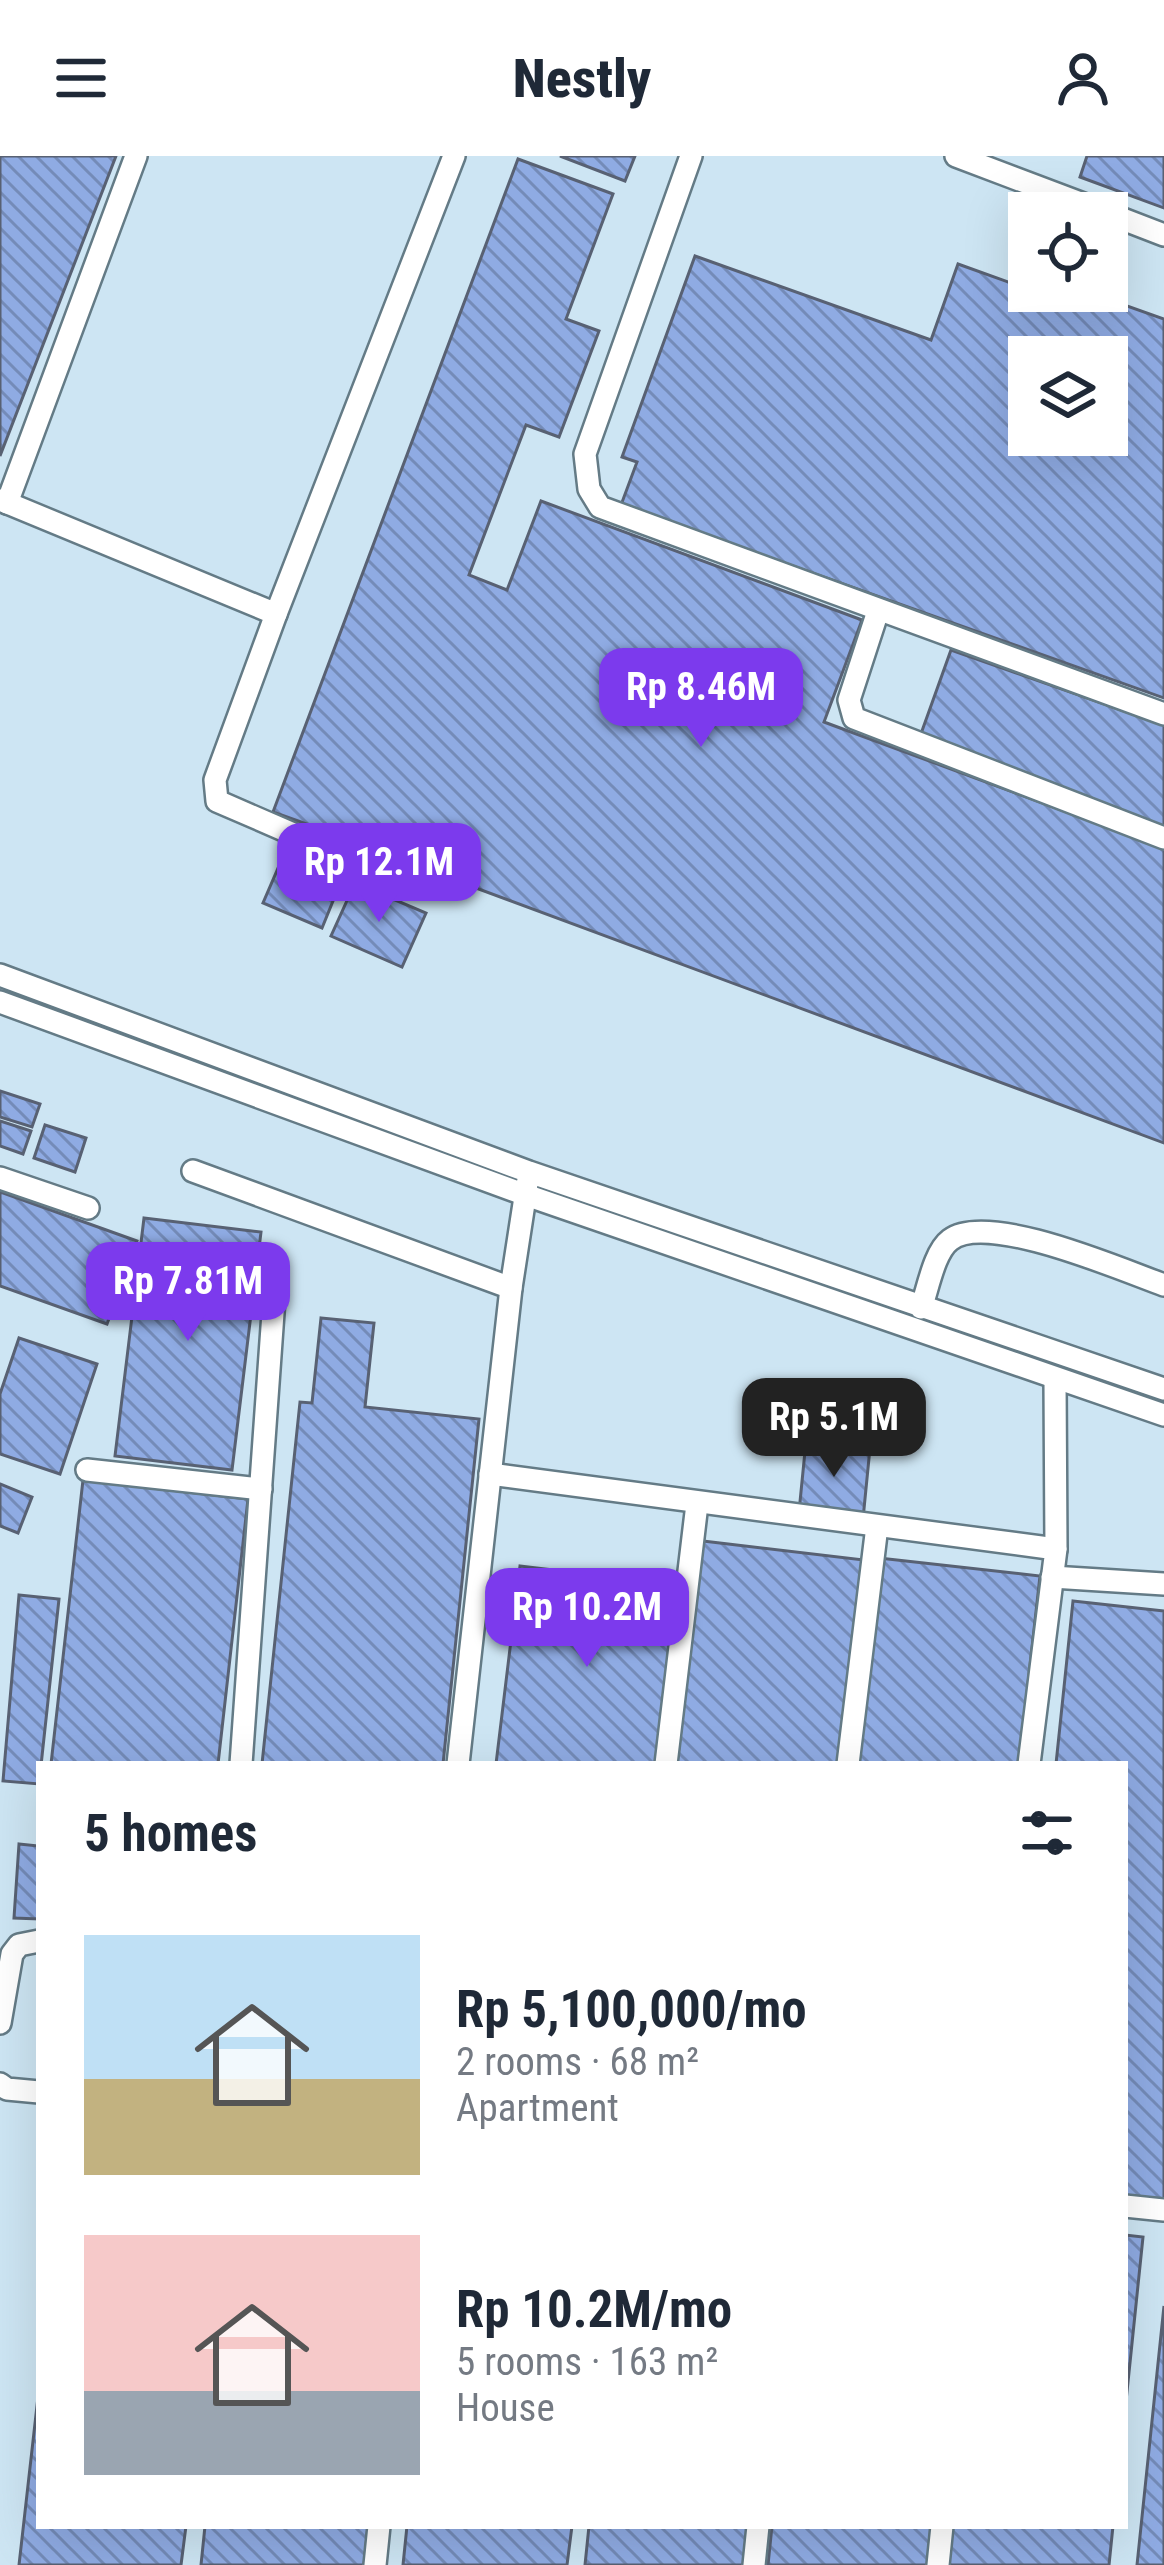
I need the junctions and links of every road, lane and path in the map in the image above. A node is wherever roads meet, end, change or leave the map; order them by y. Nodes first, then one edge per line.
1 (136, 156) edge
2 (454, 156) edge
3 (691, 156) edge
4 (956, 156) edge
5 (1051, 192) edge
6 (1128, 221) edge
7 (1164, 235) edge
8 (4, 501) edge
9 (878, 611) junction
10 (276, 614) junction
11 (1164, 714) edge
12 (1164, 838) edge
13 (376, 870) dead end
14 (0, 975) edge
15 (0, 1002) edge
16 (193, 1171) dead end
17 (529, 1172) junction
18 (0, 1178) edge
19 (526, 1196) junction
20 (88, 1208) dead end
21 (1164, 1285) edge
22 (511, 1288) junction
23 (274, 1299) dead end
24 (921, 1308) junction
25 (1055, 1380) junction
26 (1164, 1389) edge
27 (1164, 1415) edge
28 (87, 1470) dead end
29 (490, 1474) junction
30 (261, 1489) junction
31 (697, 1504) junction
32 (877, 1526) junction
33 (1056, 1549) junction
34 (1052, 1576) junction
35 (1164, 1584) edge
36 (241, 1761) edge
37 (458, 1761) edge
38 (666, 1761) edge
39 (848, 1761) edge
40 (1029, 1761) edge
41 (36, 1942) edge
42 (0, 2023) edge
43 (0, 2084) edge
44 (36, 2092) edge
45 (1128, 2206) edge
46 (1164, 2210) edge
47 (379, 2529) edge
48 (758, 2529) edge
49 (942, 2529) edge
50 (375, 2565) edge
51 (754, 2565) edge
52 (938, 2565) edge

1 - 8 street
2 - 10 street
3 - 9 street
4 - 5 street
6 - 7 street
8 - 10 street
9 - 11 street
9 - 12 street
10 - 13 street
14 - 17 street
15 - 19 street
16 - 22 street
17 - 19 street
17 - 24 street
18 - 20 street
19 - 22 street
19 - 25 street
21 - 24 street
22 - 29 street
23 - 30 street
24 - 26 street
25 - 27 street
25 - 33 street
28 - 30 street
29 - 31 street
29 - 37 street
30 - 36 street
31 - 32 street
31 - 38 street
32 - 33 street
32 - 39 street
33 - 34 street
34 - 35 street
34 - 40 street
41 - 42 street
43 - 44 street
45 - 46 street
47 - 50 street
48 - 51 street
49 - 52 street

